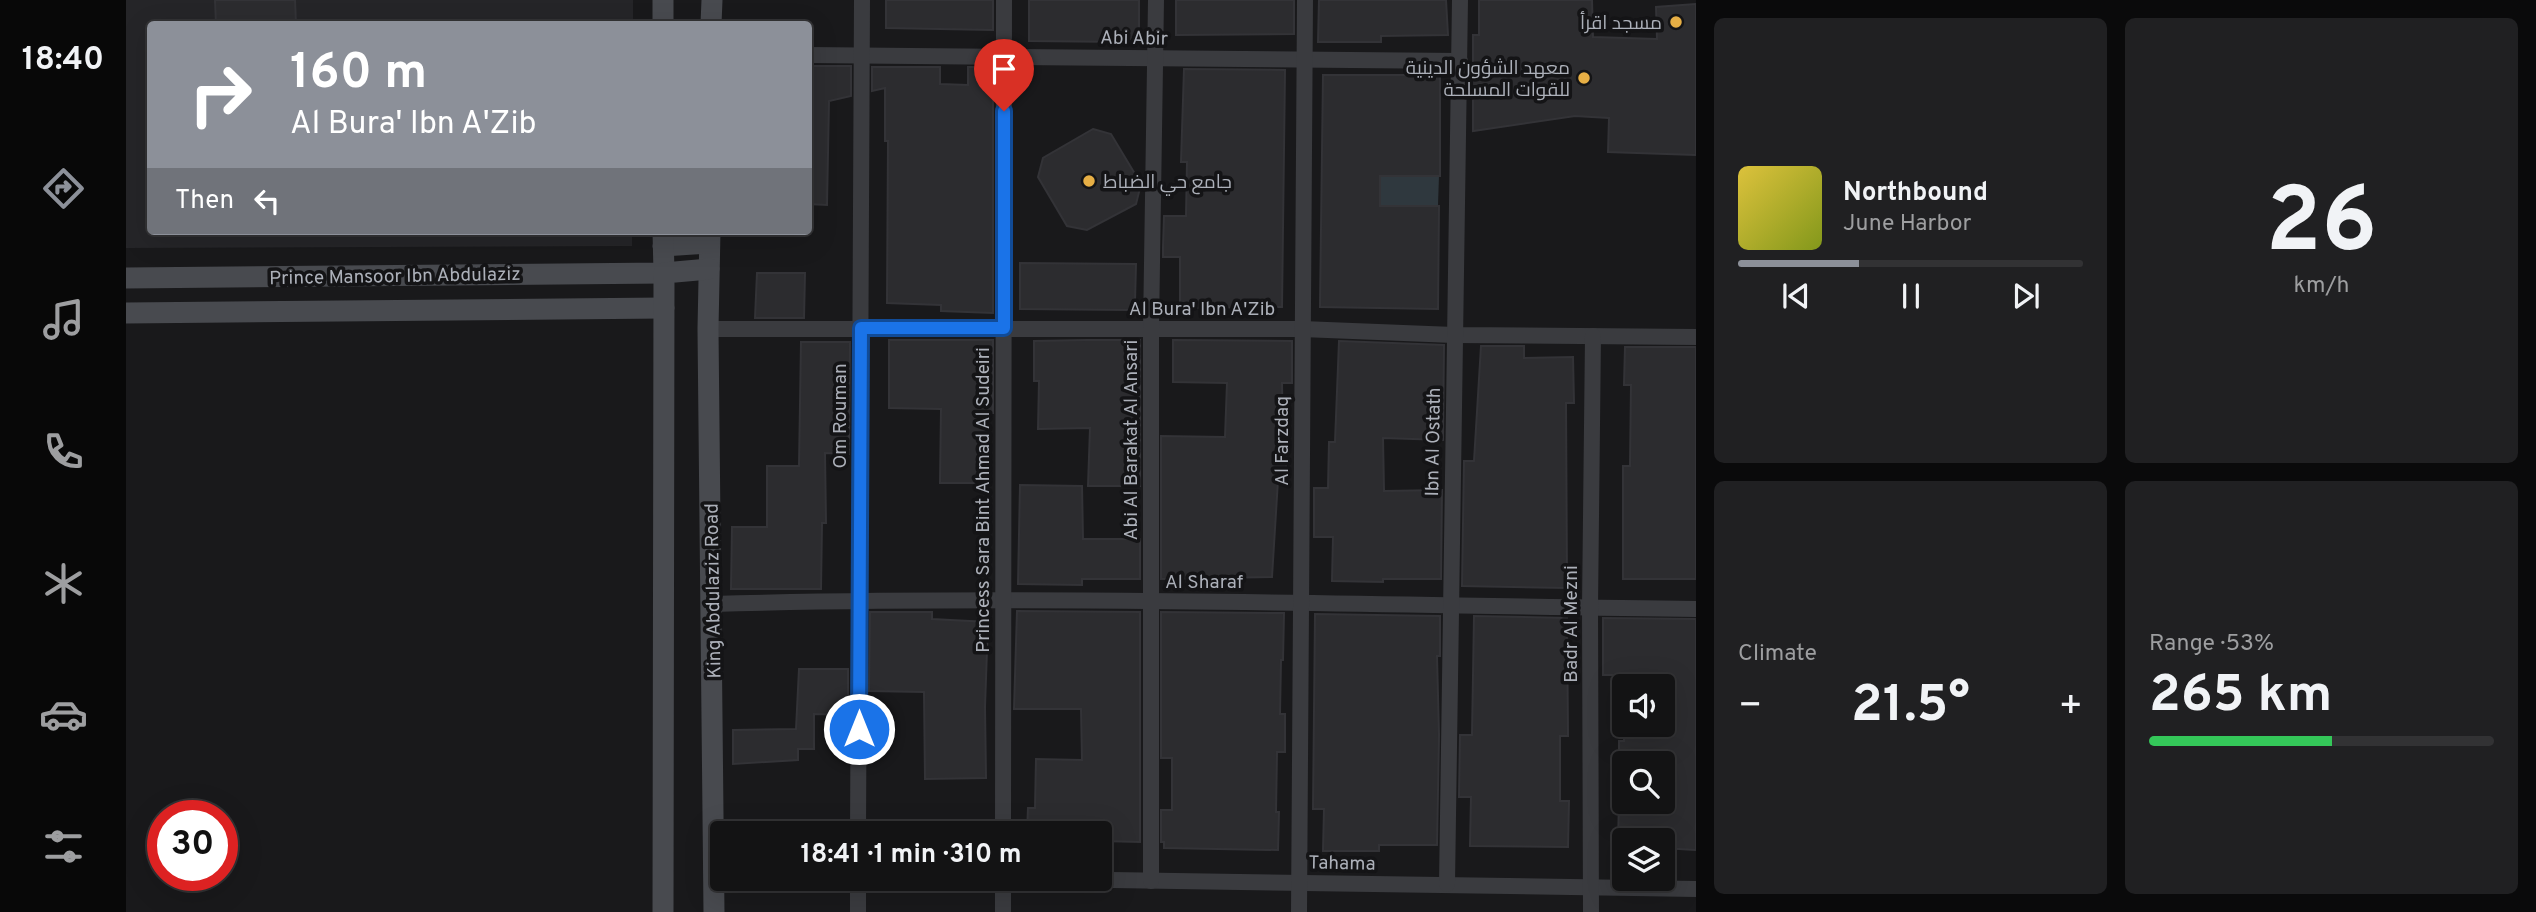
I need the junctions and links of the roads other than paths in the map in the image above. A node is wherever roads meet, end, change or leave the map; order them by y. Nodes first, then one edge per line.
1 (663, 0) edge
2 (712, 0) edge
3 (862, 0) edge
4 (1004, 0) edge
5 (1156, 0) edge
6 (1305, 0) edge
7 (1460, 0) edge
8 (663, 21) edge
9 (711, 21) edge
10 (862, 54) junction
11 (812, 55) edge
12 (1004, 57) junction
13 (1156, 59) junction
14 (1305, 59) junction
15 (1460, 61) junction
16 (709, 237) edge
17 (663, 239) edge
18 (709, 269) junction
19 (664, 273) junction
20 (335, 276) junction
21 (128, 278) edge
22 (664, 308) junction
23 (336, 311) junction
24 (127, 313) edge
25 (861, 328) junction
26 (1004, 328) junction
27 (708, 329) junction
28 (1151, 329) junction
29 (1302, 329) junction
30 (1454, 335) junction
31 (1593, 336) junction
32 (1696, 337) edge
33 (859, 600) junction
34 (1003, 601) junction
35 (1151, 601) junction
36 (1300, 602) junction
37 (713, 604) junction
38 (1451, 605) junction
39 (1590, 607) junction
40 (1696, 609) edge
41 (718, 821) edge
42 (858, 821) edge
43 (1003, 821) edge
44 (1112, 880) edge
45 (1151, 881) junction
46 (1300, 882) junction
47 (1447, 884) junction
48 (1591, 888) junction
49 (1696, 889) edge
50 (717, 891) edge
51 (858, 891) edge
52 (1003, 891) edge
53 (663, 912) edge
54 (715, 912) edge
55 (858, 912) edge
56 (1003, 912) edge
57 (1299, 912) edge
58 (1591, 912) edge

1 - 8 main road
2 - 9 main road
3 - 10 street, Om Rouman
4 - 12 street, Princess Sara Bint Ahmad Al Sudeiri
5 - 13 street, Abi Al Barakat Al Ansari
6 - 14 street, Al Farzdaq
7 - 15 street, Ibn Al Ostath
10 - 11 street, Abi Abir
10 - 12 street, Abi Abir
10 - 25 street, Om Rouman
12 - 13 street, Abi Abir
12 - 26 street, Princess Sara Bint Ahmad Al Sudeiri
13 - 14 street, Abi Abir
13 - 28 street, Abi Al Barakat Al Ansari
14 - 15 street, Abi Abir
14 - 29 street, Al Farzdaq
15 - 30 street, Ibn Al Ostath
16 - 17 main road, King Abdulaziz Road
16 - 18 main road, King Abdulaziz Road
17 - 19 main road, King Abdulaziz Road
18 - 19 main road
18 - 27 main road, King Abdulaziz Road
19 - 20 main road, Prince Mansoor Ibn Abdulaziz
19 - 22 main road, King Abdulaziz Road
20 - 21 main road, Prince Mansoor Ibn Abdulaziz
20 - 23 main road
21 - 24 main road
22 - 23 main road, Prince Mansoor Ibn Abdulaziz
22 - 53 main road, King Abdulaziz Road
23 - 24 main road, Prince Mansoor Ibn Abdulaziz
25 - 26 street, Al Bura' Ibn A'Zib
25 - 27 street, Al Bura' Ibn A'Zib
25 - 33 street, Om Rouman
26 - 28 street, Al Bura' Ibn A'Zib
26 - 34 street, Princess Sara Bint Ahmad Al Sudeiri
27 - 37 main road, King Abdulaziz Road
28 - 29 street, Al Bura' Ibn A'Zib
28 - 35 street, Abi Al Barakat Al Ansari
29 - 30 street, Al Bura' Ibn A'Zib
29 - 36 street, Al Farzdaq
30 - 31 street, Al Bura' Ibn A'Zib
30 - 38 street, Ibn Al Ostath
31 - 32 street, Al Bura' Ibn A'Zib
31 - 39 street, Badr Al Mezni
33 - 34 street, Al Sharaf
33 - 37 street, Al Sharaf
33 - 42 street, Om Rouman
34 - 35 street, Al Sharaf
34 - 43 street, Princess Sara Bint Ahmad Al Sudeiri
35 - 36 street, Al Sharaf
35 - 45 street, Abi Al Barakat Al Ansari
36 - 38 street, Al Sharaf
36 - 46 street, Al Farzdaq
37 - 41 main road, King Abdulaziz Road
38 - 39 street, Al Sharaf
38 - 47 street, Ibn Al Ostath
39 - 40 street, Al Sharaf
39 - 48 street, Badr Al Mezni
44 - 45 street, Tahama
45 - 46 street, Tahama
46 - 47 street, Tahama
46 - 57 street, Al Farzdaq
47 - 48 street, Tahama
48 - 49 street, Tahama
48 - 58 street, Badr Al Mezni
50 - 54 main road, King Abdulaziz Road
51 - 55 street
52 - 56 street

